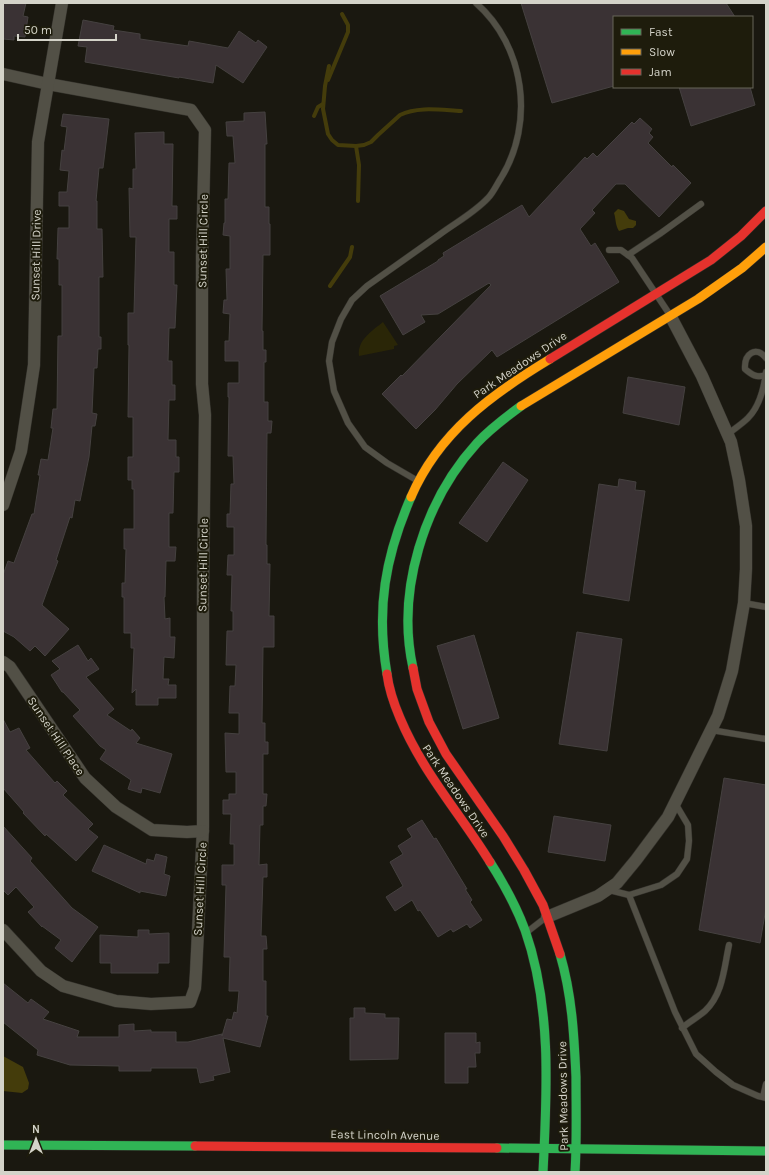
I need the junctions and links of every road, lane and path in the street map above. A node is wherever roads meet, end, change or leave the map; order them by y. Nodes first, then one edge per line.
1 (62, 3) edge
2 (476, 3) edge
3 (3, 74) edge
4 (48, 84) junction
5 (701, 204) dead end
6 (766, 211) edge
7 (766, 247) edge
8 (610, 250) dead end
9 (628, 255) junction
10 (655, 295) junction
11 (671, 317) junction
12 (766, 358) edge
13 (766, 374) edge
14 (728, 434) junction
15 (419, 482) junction
16 (3, 505) edge
17 (744, 603) junction
18 (766, 607) edge
19 (3, 662) edge
20 (711, 730) junction
21 (766, 739) edge
22 (675, 803) junction
23 (203, 831) junction
24 (607, 890) junction
25 (629, 895) junction
26 (547, 917) junction
27 (3, 930) edge
28 (526, 932) junction
29 (729, 945) dead end
30 (682, 1028) junction
31 (766, 1084) edge
32 (765, 1098) edge
33 (3, 1145) edge
34 (544, 1148) junction
35 (576, 1149) junction
36 (766, 1151) edge
37 (543, 1172) edge
38 (574, 1172) edge

1 - 4 street, Sunset Hill Drive
2 - 15 lane
3 - 4 street, Sunset Hill Circle
4 - 16 street, Sunset Hill Drive
4 - 23 street, Sunset Hill Circle
5 - 9 lane
6 - 10 main road, Park Meadows Drive
7 - 11 main road, Park Meadows Drive
8 - 9 lane
9 - 10 lane
10 - 11 lane
10 - 15 main road, Park Meadows Drive
11 - 14 street
11 - 26 main road, Park Meadows Drive
12 - 13 lane
13 - 14 lane
14 - 17 street
15 - 28 main road, Park Meadows Drive
17 - 18 lane
17 - 20 street
19 - 23 street, Sunset Hill Place
20 - 21 lane
20 - 22 street
22 - 24 street
22 - 25 lane
23 - 27 street, Sunset Hill Circle
24 - 25 lane
24 - 26 street
25 - 30 lane
26 - 28 lane
26 - 35 main road, Park Meadows Drive
28 - 34 main road, Park Meadows Drive
29 - 30 lane
30 - 32 lane
31 - 32 lane
33 - 34 main road, East Lincoln Avenue
34 - 35 main road, East Lincoln Avenue
34 - 37 main road, Park Meadows Drive
35 - 36 main road, East Lincoln Avenue
35 - 38 main road, Park Meadows Drive

